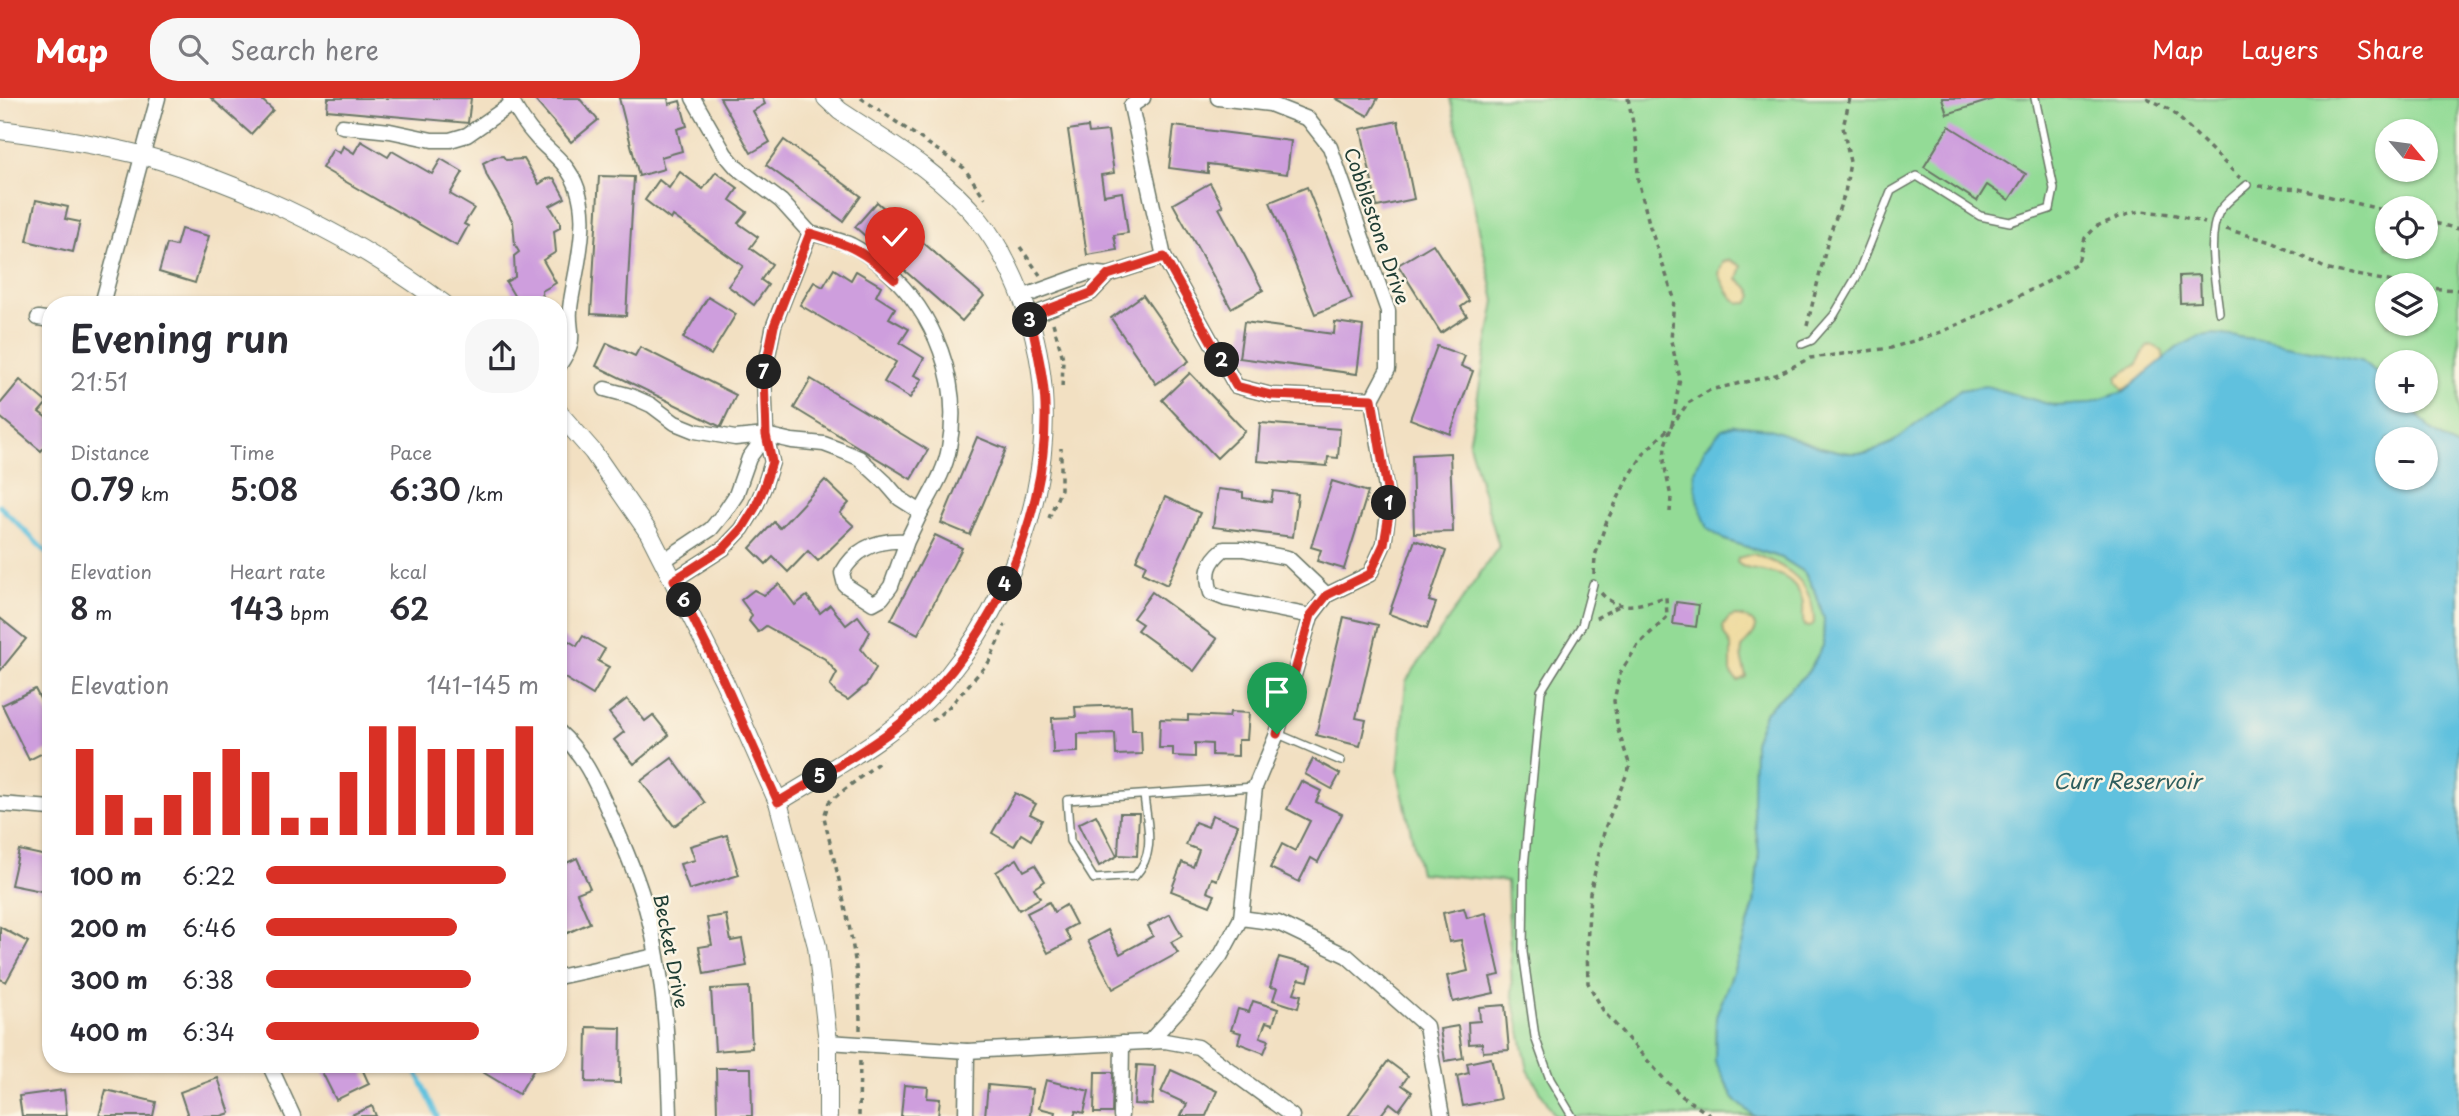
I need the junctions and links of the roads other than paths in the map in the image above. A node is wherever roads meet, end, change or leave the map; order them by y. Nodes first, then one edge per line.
1 (158, 98) edge
2 (693, 98) edge
3 (826, 98) edge
4 (1143, 98) edge
5 (1218, 98) edge
6 (2035, 98) edge
7 (511, 101) edge
8 (342, 126) dead end
9 (0, 130) edge
10 (143, 155) junction
11 (2247, 185) road end
12 (810, 233) junction
13 (1164, 257) junction
14 (1108, 275) junction
15 (104, 296) edge
16 (433, 296) edge
17 (1022, 297) junction
18 (2219, 312) dead end
19 (1030, 316) junction
20 (1802, 345) road end
21 (567, 355) edge
22 (605, 389) dead end
23 (1372, 399) junction
24 (567, 422) edge
25 (766, 435) junction
26 (921, 512) junction
27 (907, 541) junction
28 (663, 561) junction
29 (674, 580) junction
30 (1593, 584) road end
31 (1327, 595) junction
32 (1311, 615) junction
33 (1277, 734) junction
34 (567, 741) edge
35 (1341, 761) dead end
36 (1255, 787) junction
37 (1144, 795) junction
38 (778, 802) junction
39 (0, 804) edge
40 (42, 807) edge
41 (1241, 918) junction
42 (655, 956) junction
43 (567, 975) edge
44 (828, 1042) junction
45 (1149, 1042) junction
46 (1122, 1043) junction
47 (967, 1051) junction
48 (273, 1073) edge
49 (293, 1116) edge
50 (670, 1116) edge
51 (828, 1116) edge
52 (966, 1116) edge
53 (1121, 1116) edge
54 (1292, 1116) edge
55 (1442, 1116) edge
56 (1572, 1116) edge

1 - 10 street
2 - 12 street
3 - 17 street
4 - 13 street
5 - 23 street, Cobblestone Drive
6 - 20 lane
7 - 8 street
7 - 21 street
9 - 10 street
10 - 15 street
10 - 16 street
11 - 18 lane
12 - 25 street
12 - 26 street
13 - 14 street
13 - 23 street
14 - 17 street
14 - 19 street
17 - 19 street
19 - 38 street
22 - 25 street
23 - 31 street
24 - 28 street
25 - 26 street
25 - 28 street
25 - 29 street
26 - 27 street
27 - 27 street
28 - 29 street
29 - 38 street
30 - 56 lane
31 - 32 street
31 - 32 street
32 - 33 street
33 - 35 lane
33 - 36 street
34 - 42 street, Becket Drive
36 - 37 lane
36 - 41 street
37 - 37 lane
38 - 44 street
39 - 40 street
41 - 45 street
41 - 55 street
42 - 43 street
42 - 50 street, Becket Drive
44 - 47 street
44 - 51 street
45 - 46 street
45 - 54 street
46 - 47 street
46 - 53 street
47 - 52 street
48 - 49 street

